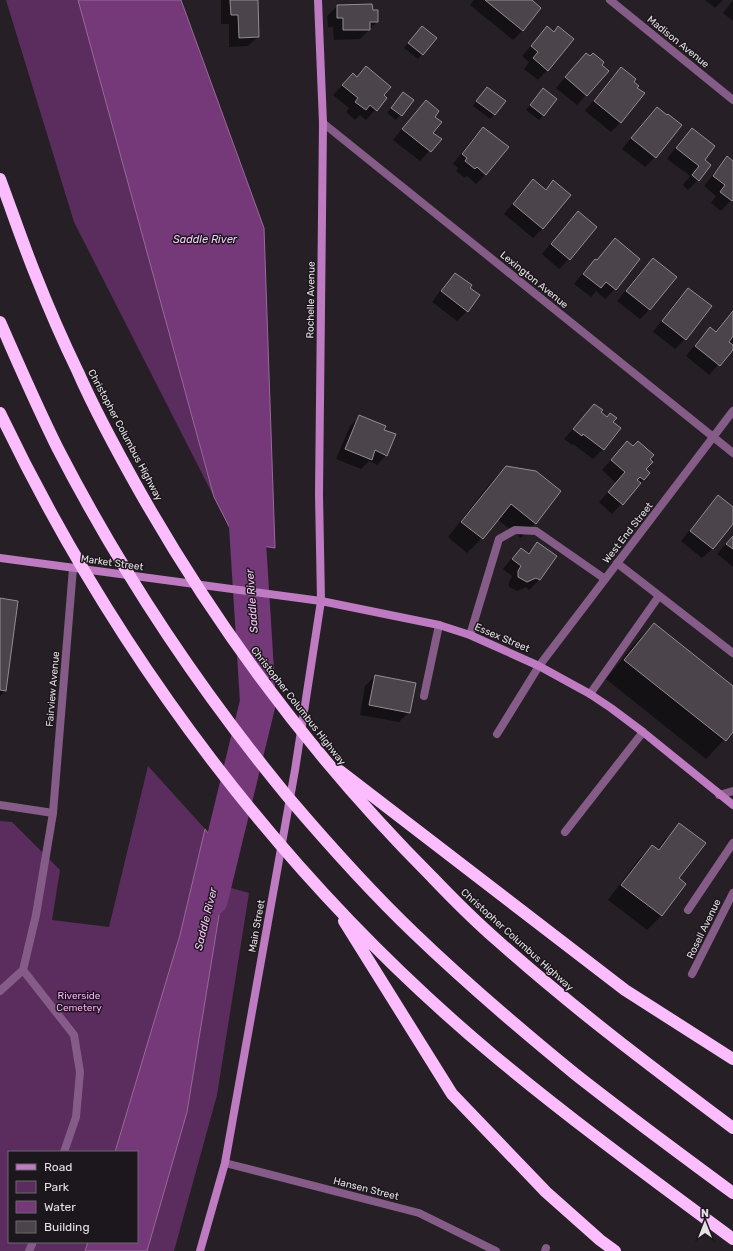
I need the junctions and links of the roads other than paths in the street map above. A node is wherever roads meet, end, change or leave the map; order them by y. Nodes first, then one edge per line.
1 (318, 0) edge
2 (610, 0) edge
3 (733, 100) edge
4 (323, 122) junction
5 (0, 178) edge
6 (0, 322) edge
7 (733, 411) edge
8 (0, 413) edge
9 (713, 437) junction
10 (733, 453) edge
11 (0, 558) edge
12 (617, 563) junction
13 (73, 568) junction
14 (605, 579) junction
15 (221, 588) joint
16 (659, 596) junction
17 (321, 601) junction
18 (439, 625) junction
19 (470, 635) junction
20 (733, 653) edge
21 (539, 666) junction
22 (590, 694) junction
23 (424, 696) dead end
24 (643, 732) junction
25 (497, 734) dead end
26 (320, 756) junction
27 (733, 791) edge
28 (719, 795) junction
29 (0, 805) edge
30 (733, 805) edge
31 (53, 813) junction
32 (565, 832) dead end
33 (733, 843) edge
34 (733, 893) edge
35 (332, 901) junction
36 (688, 910) dead end
37 (23, 970) junction
38 (692, 974) dead end
39 (0, 991) edge
40 (733, 1059) edge
41 (733, 1128) edge
42 (64, 1151) edge
43 (225, 1163) junction
44 (733, 1193) edge
45 (733, 1239) edge
46 (200, 1251) edge
47 (496, 1251) edge
48 (615, 1251) edge

1 - 4 street, Rochelle Avenue
2 - 3 street, Madison Avenue
4 - 9 street, Lexington Avenue
4 - 17 street, Rochelle Avenue
5 - 26 highway, Christopher Columbus Highway
6 - 44 highway
7 - 9 street, West End Street
8 - 35 highway
9 - 10 street, Lexington Avenue
9 - 12 street, West End Street
11 - 13 street, Market Street
12 - 14 street, West End Street
12 - 16 street
13 - 15 street, Market Street
13 - 31 street, Fairview Avenue
14 - 19 street
14 - 21 street, West End Street
15 - 17 street, Essex Street
16 - 20 street
16 - 22 street
17 - 18 street, Essex Street
17 - 43 street, Main Street
18 - 19 street, Essex Street
18 - 23 street
19 - 21 street, Essex Street
21 - 22 street, Essex Street
21 - 25 street, West End Street
22 - 24 street, Essex Street
24 - 28 street, Essex Street
24 - 32 street
26 - 40 highway
26 - 41 highway, Christopher Columbus Highway
27 - 28 street
28 - 30 street, Essex Street
29 - 31 street
31 - 37 street, Fairview Avenue
33 - 36 street
34 - 38 street, Rosell Avenue
35 - 45 highway
35 - 48 highway
37 - 39 street
37 - 42 street
43 - 46 street, Main Street
43 - 47 street, Hansen Street

